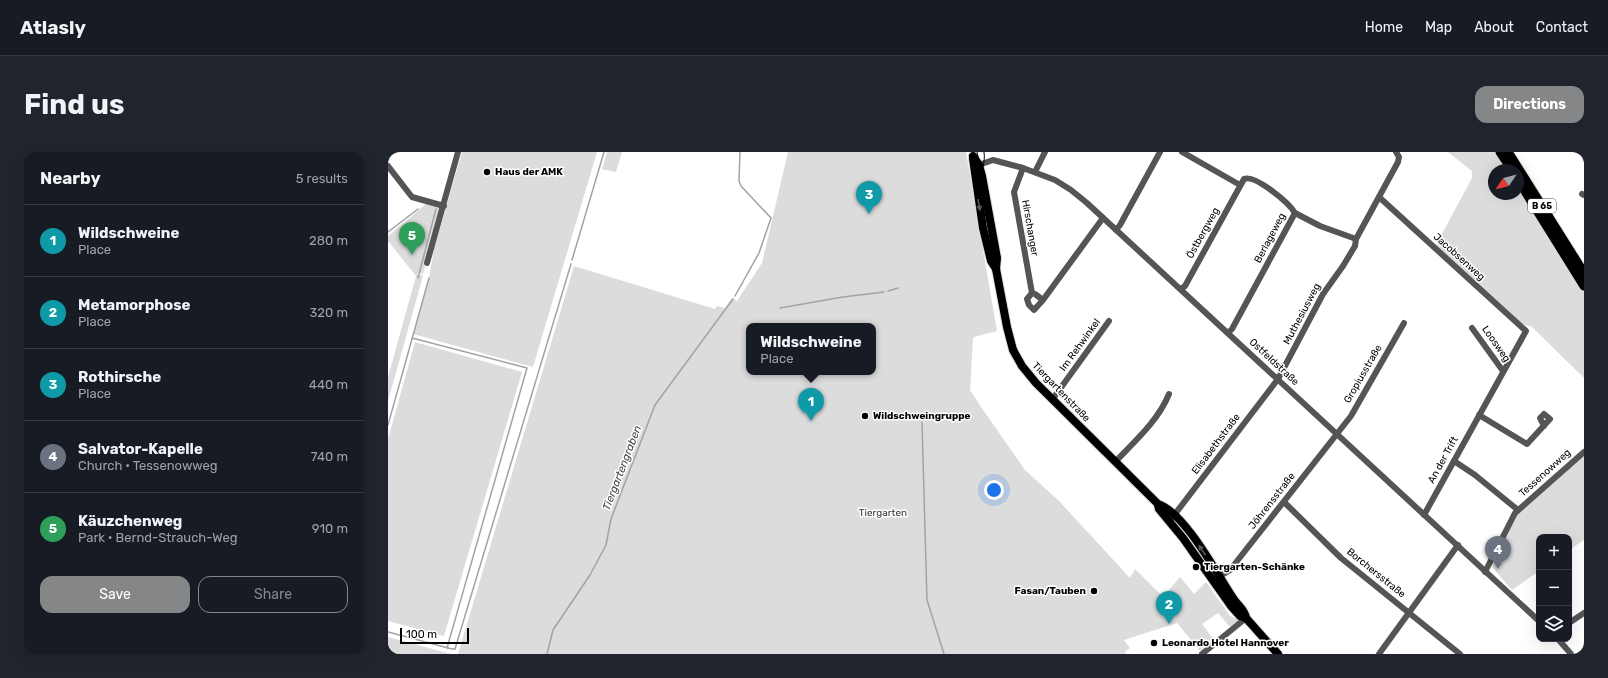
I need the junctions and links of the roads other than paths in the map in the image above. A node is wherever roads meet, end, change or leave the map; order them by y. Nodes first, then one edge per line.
1 (458, 152) edge
2 (1045, 152) edge
3 (1160, 152) edge
4 (1182, 152) edge
5 (1396, 152) edge
6 (1500, 152) edge
7 (1508, 152) edge
8 (972, 154) edge
9 (1508, 164) edge
10 (388, 166) edge
11 (976, 166) junction
12 (1023, 168) junction
13 (1035, 172) junction
14 (1240, 185) junction
15 (1524, 189) edge
16 (1380, 197) junction
17 (444, 206) junction
18 (1295, 213) junction
19 (1103, 218) junction
20 (1116, 230) junction
21 (1356, 239) junction
22 (1573, 261) junction
23 (427, 263) dead end
24 (1582, 279) edge
25 (1181, 289) junction
26 (1032, 294) junction
27 (1043, 300) junction
28 (1109, 321) dead end
29 (1404, 322) dead end
30 (1472, 328) dead end
31 (1526, 331) joint
32 (1228, 333) junction
33 (1503, 371) junction
34 (1278, 379) junction
35 (1169, 394) dead end
36 (1052, 400) junction
37 (1479, 415) junction
38 (1544, 426) dead end
39 (1337, 434) junction
40 (1584, 452) edge
41 (1454, 461) junction
42 (1115, 462) junction
43 (1284, 502) junction
44 (1518, 510) junction
45 (1424, 515) junction
46 (1172, 518) junction
47 (1458, 545) junction
48 (1486, 572) junction
49 (1220, 576) junction
50 (1409, 612) junction
51 (1584, 613) edge
52 (1246, 618) junction
53 (1536, 618) edge
54 (1572, 621) edge
55 (1561, 642) edge
56 (1457, 653) edge
57 (1202, 654) edge
58 (1278, 654) edge
59 (1378, 654) edge
60 (1571, 654) edge

1 - 17 street
2 - 13 street
3 - 20 street
4 - 14 street
5 - 16 street, Muthesiusweg
6 - 9 highway
7 - 22 highway, B 65
8 - 11 main road, Tiergartenstraße
10 - 17 street
11 - 12 street, Ostfeldstraße
11 - 36 main road, Tiergartenstraße
12 - 13 street, Ostfeldstraße
12 - 26 street, Hirschanger
13 - 19 street, Ostfeldstraße
14 - 18 street, Berlageweg
14 - 25 street, Östbergweg
15 - 22 highway, B 65
16 - 21 street, Muthesiusweg
16 - 31 street, Jacobsenweg
17 - 23 street
18 - 21 street
18 - 32 street, Berlageweg
19 - 20 street, Ostfeldstraße
19 - 27 street
20 - 25 street, Ostfeldstraße
21 - 34 street, Muthesiusweg
22 - 24 highway, B 65
25 - 32 street, Ostfeldstraße
26 - 27 street
26 - 27 street, Hirschanger
28 - 36 street, Im Rehwinkel
29 - 39 street, Gropiusstraße
30 - 33 street, Loosweg
31 - 33 street, An der Trift
32 - 34 street, Ostfeldstraße
33 - 37 street, An der Trift
34 - 39 street, Ostfeldstraße
34 - 46 street, Elisabethstraße
35 - 42 street
36 - 42 main road, Tiergartenstraße
37 - 38 street
37 - 41 street, An der Trift
39 - 43 street, Jöhrensstraße
39 - 45 street, Ostfeldstraße
40 - 44 street, Tessenowweg
41 - 44 street, Tessenowweg
41 - 45 street, An der Trift
42 - 46 main road, Tiergartenstraße
43 - 49 street, Jöhrensstraße
43 - 50 street, Borchersstraße
44 - 48 street, Tessenowweg
45 - 47 street, Ostfeldstraße
49 -> 46 main road, Tiergartenstraße
46 - 52 main road, Tiergartenstraße
47 - 48 street, Ostfeldstraße
47 - 50 street
48 - 53 street, Ostfeldstraße
49 - 52 main road, Tiergartenstraße
50 - 56 street, Borchersstraße
50 - 59 street
51 - 54 street
52 - 57 street
52 - 58 main road, Tiergartenstraße
55 - 60 street

